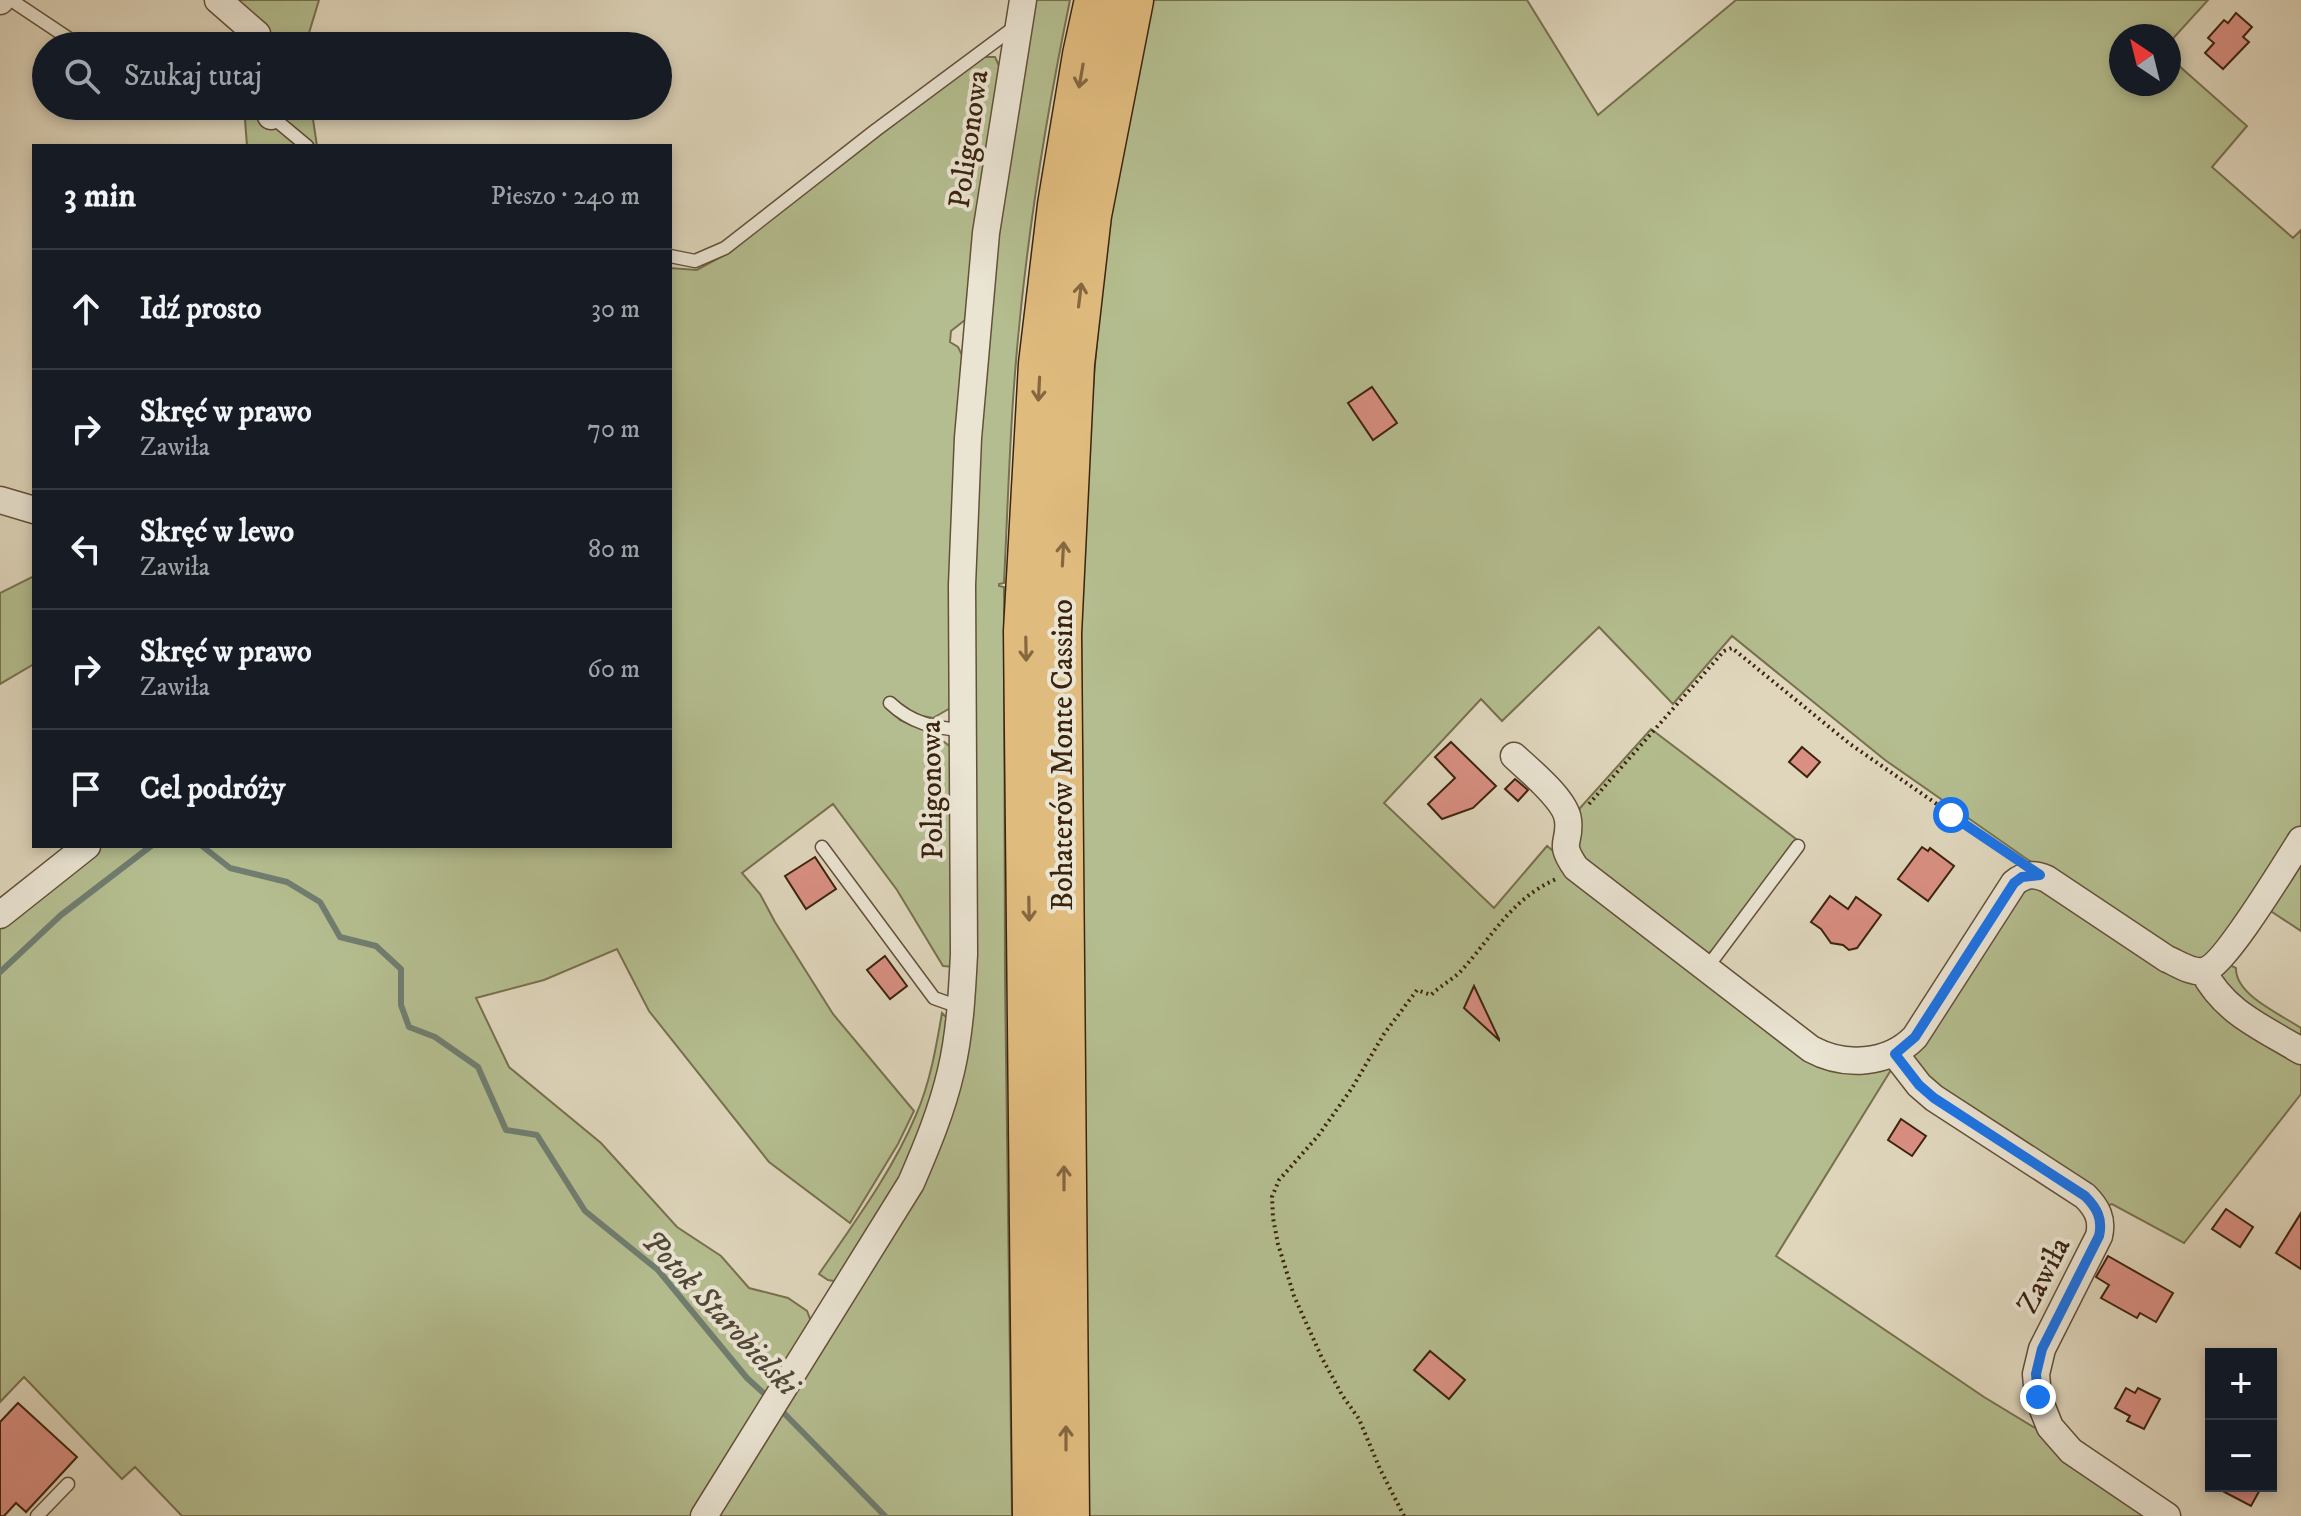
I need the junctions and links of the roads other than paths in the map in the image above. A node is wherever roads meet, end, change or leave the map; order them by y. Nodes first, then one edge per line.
1 (11, 0) edge
2 (218, 0) edge
3 (1097, 0) edge
4 (1131, 0) edge
5 (1020, 13) edge
6 (59, 32) edge
7 (255, 32) edge
8 (278, 120) edge
9 (305, 144) edge
10 (672, 256) edge
11 (0, 500) edge
12 (32, 509) edge
13 (890, 703) dead end
14 (962, 730) junction
15 (1514, 756) dead end
16 (2301, 840) edge
17 (1798, 846) dead end
18 (822, 847) dead end
19 (84, 848) edge
20 (0, 915) edge
21 (1706, 969) junction
22 (2203, 971) junction
23 (962, 1008) junction
24 (2301, 1051) edge
25 (1895, 1054) junction
26 (68, 1484) dead end
27 (37, 1516) edge
28 (704, 1516) edge
29 (1035, 1516) edge
30 (1067, 1516) edge
31 (2167, 1516) edge

1 - 6 lane
2 - 7 street
3 -> 29 highway, Bohaterów Monte Cassino
30 -> 4 highway, Bohaterów Monte Cassino
5 - 10 lane
5 - 14 street, Poligonowa
8 - 9 lane
11 - 12 street
13 - 14 lane
14 - 23 street, Poligonowa
15 - 21 street
16 - 22 street
17 - 21 lane
18 - 23 lane
19 - 20 street
21 - 25 street
22 - 24 street
22 - 25 street
23 - 28 street, Poligonowa
25 - 31 street, Zawiła
26 - 27 lane

